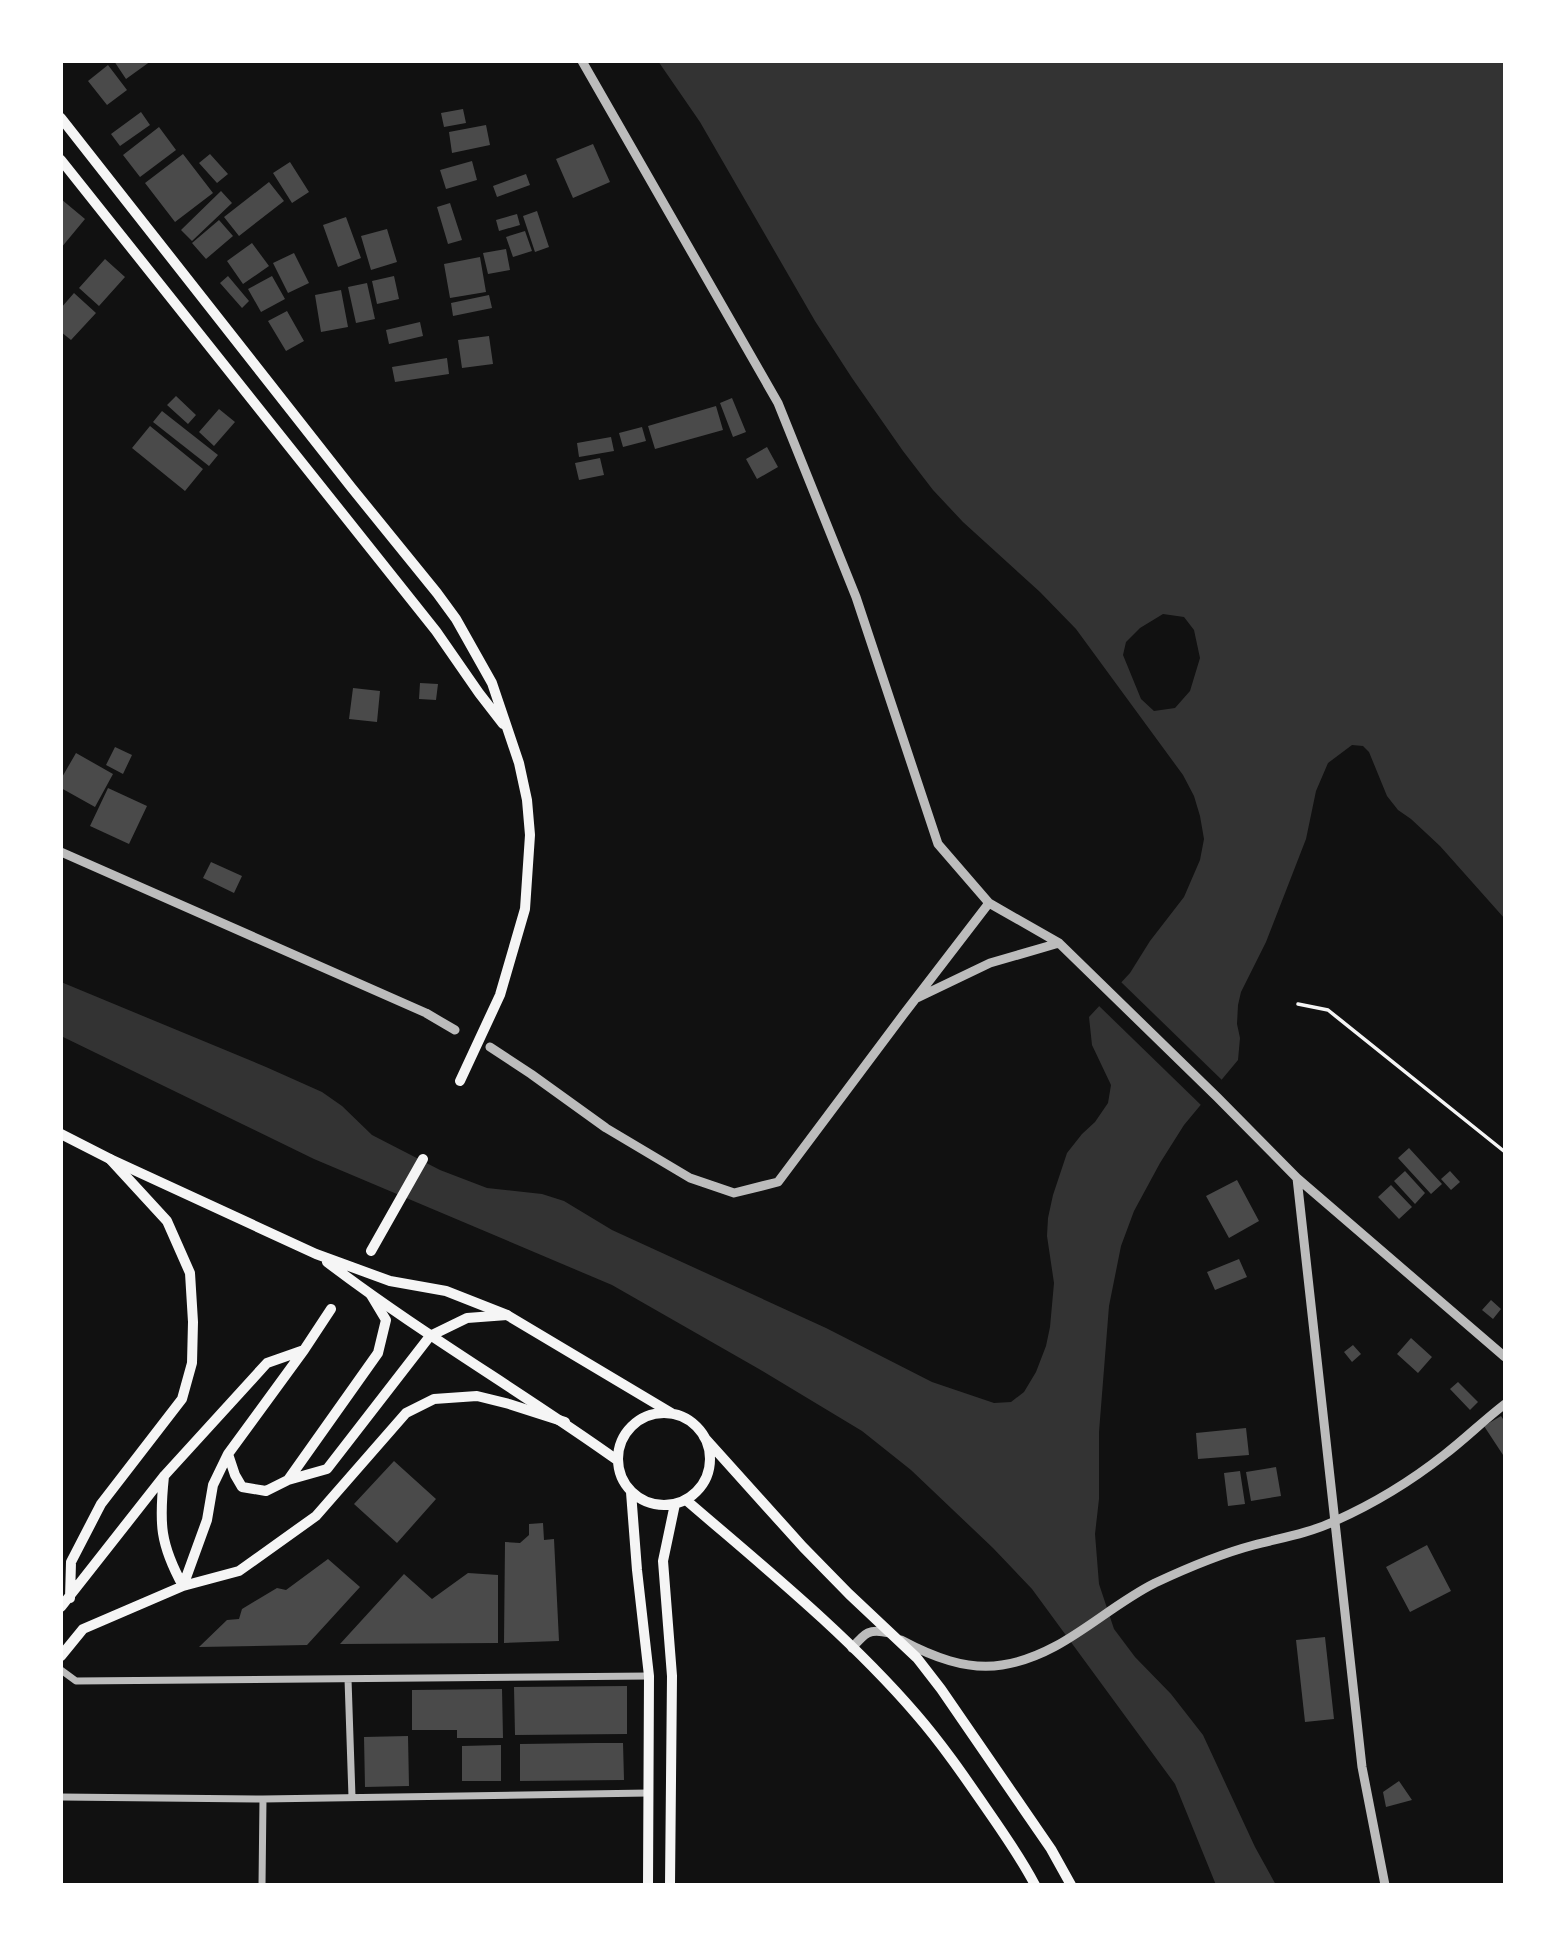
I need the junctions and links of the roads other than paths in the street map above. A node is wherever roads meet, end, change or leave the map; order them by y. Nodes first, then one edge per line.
1 (582, 61) edge
2 (61, 118) edge
3 (61, 160) edge
4 (511, 734) junction
5 (61, 852) edge
6 (989, 903) junction
7 (1059, 943) junction
8 (915, 999) junction
9 (455, 1030) dead end
10 (490, 1048) dead end
11 (460, 1081) dead end
12 (61, 1134) edge
13 (110, 1159) junction
14 (423, 1159) dead end
15 (1297, 1178) junction
16 (371, 1251) dead end
17 (316, 1254) junction
18 (371, 1295) junction
19 (331, 1309) dead end
20 (507, 1315) junction
21 (430, 1336) junction
22 (304, 1350) junction
23 (1505, 1357) edge
24 (1505, 1404) edge
25 (673, 1414) junction
26 (565, 1422) junction
27 (704, 1437) junction
28 (228, 1454) junction
29 (617, 1460) junction
30 (164, 1476) junction
31 (288, 1479) junction
32 (631, 1492) junction
33 (680, 1502) junction
34 (1336, 1521) junction
35 (183, 1586) junction
36 (70, 1598) junction
37 (61, 1607) edge
38 (891, 1634) junction
39 (852, 1648) junction
40 (61, 1656) edge
41 (61, 1670) edge
42 (649, 1676) junction
43 (348, 1679) junction
44 (648, 1793) junction
45 (61, 1797) edge
46 (352, 1797) junction
47 (263, 1799) junction
48 (262, 1885) edge
49 (648, 1885) edge
50 (670, 1885) edge
51 (1035, 1885) edge
52 (1071, 1885) edge
53 (1385, 1885) edge

1 - 6 street
2 - 4 main road
3 - 4 main road
4 - 11 main road
5 - 9 street
6 - 7 street
6 - 8 street
7 - 8 street
7 - 15 street
8 - 10 street
12 - 13 main road
13 - 17 main road
13 - 36 main road
14 - 16 main road
15 - 23 street
15 - 34 street
17 - 18 main road
17 - 20 main road
18 - 21 main road
18 - 31 main road
19 - 22 main road
20 - 21 main road
20 - 25 main road
21 - 26 main road
21 - 31 main road
22 - 28 main road
22 - 30 main road
24 - 34 street
25 - 27 main road
25 - 29 main road
26 - 29 main road
26 - 35 main road
27 - 33 main road
27 - 38 main road
28 - 31 main road
28 - 35 main road
29 - 32 main road
30 - 35 main road
30 - 36 main road
32 - 33 main road
32 - 42 main road
33 - 39 main road
33 - 50 main road
34 - 38 street
34 - 53 street
35 - 40 main road
36 - 37 main road
38 - 39 street
38 - 52 main road
39 - 51 main road
41 - 43 street
42 - 43 street
42 - 44 main road
43 - 46 street
44 - 46 street
44 - 49 main road
45 - 47 street
46 - 47 street
47 - 48 street

